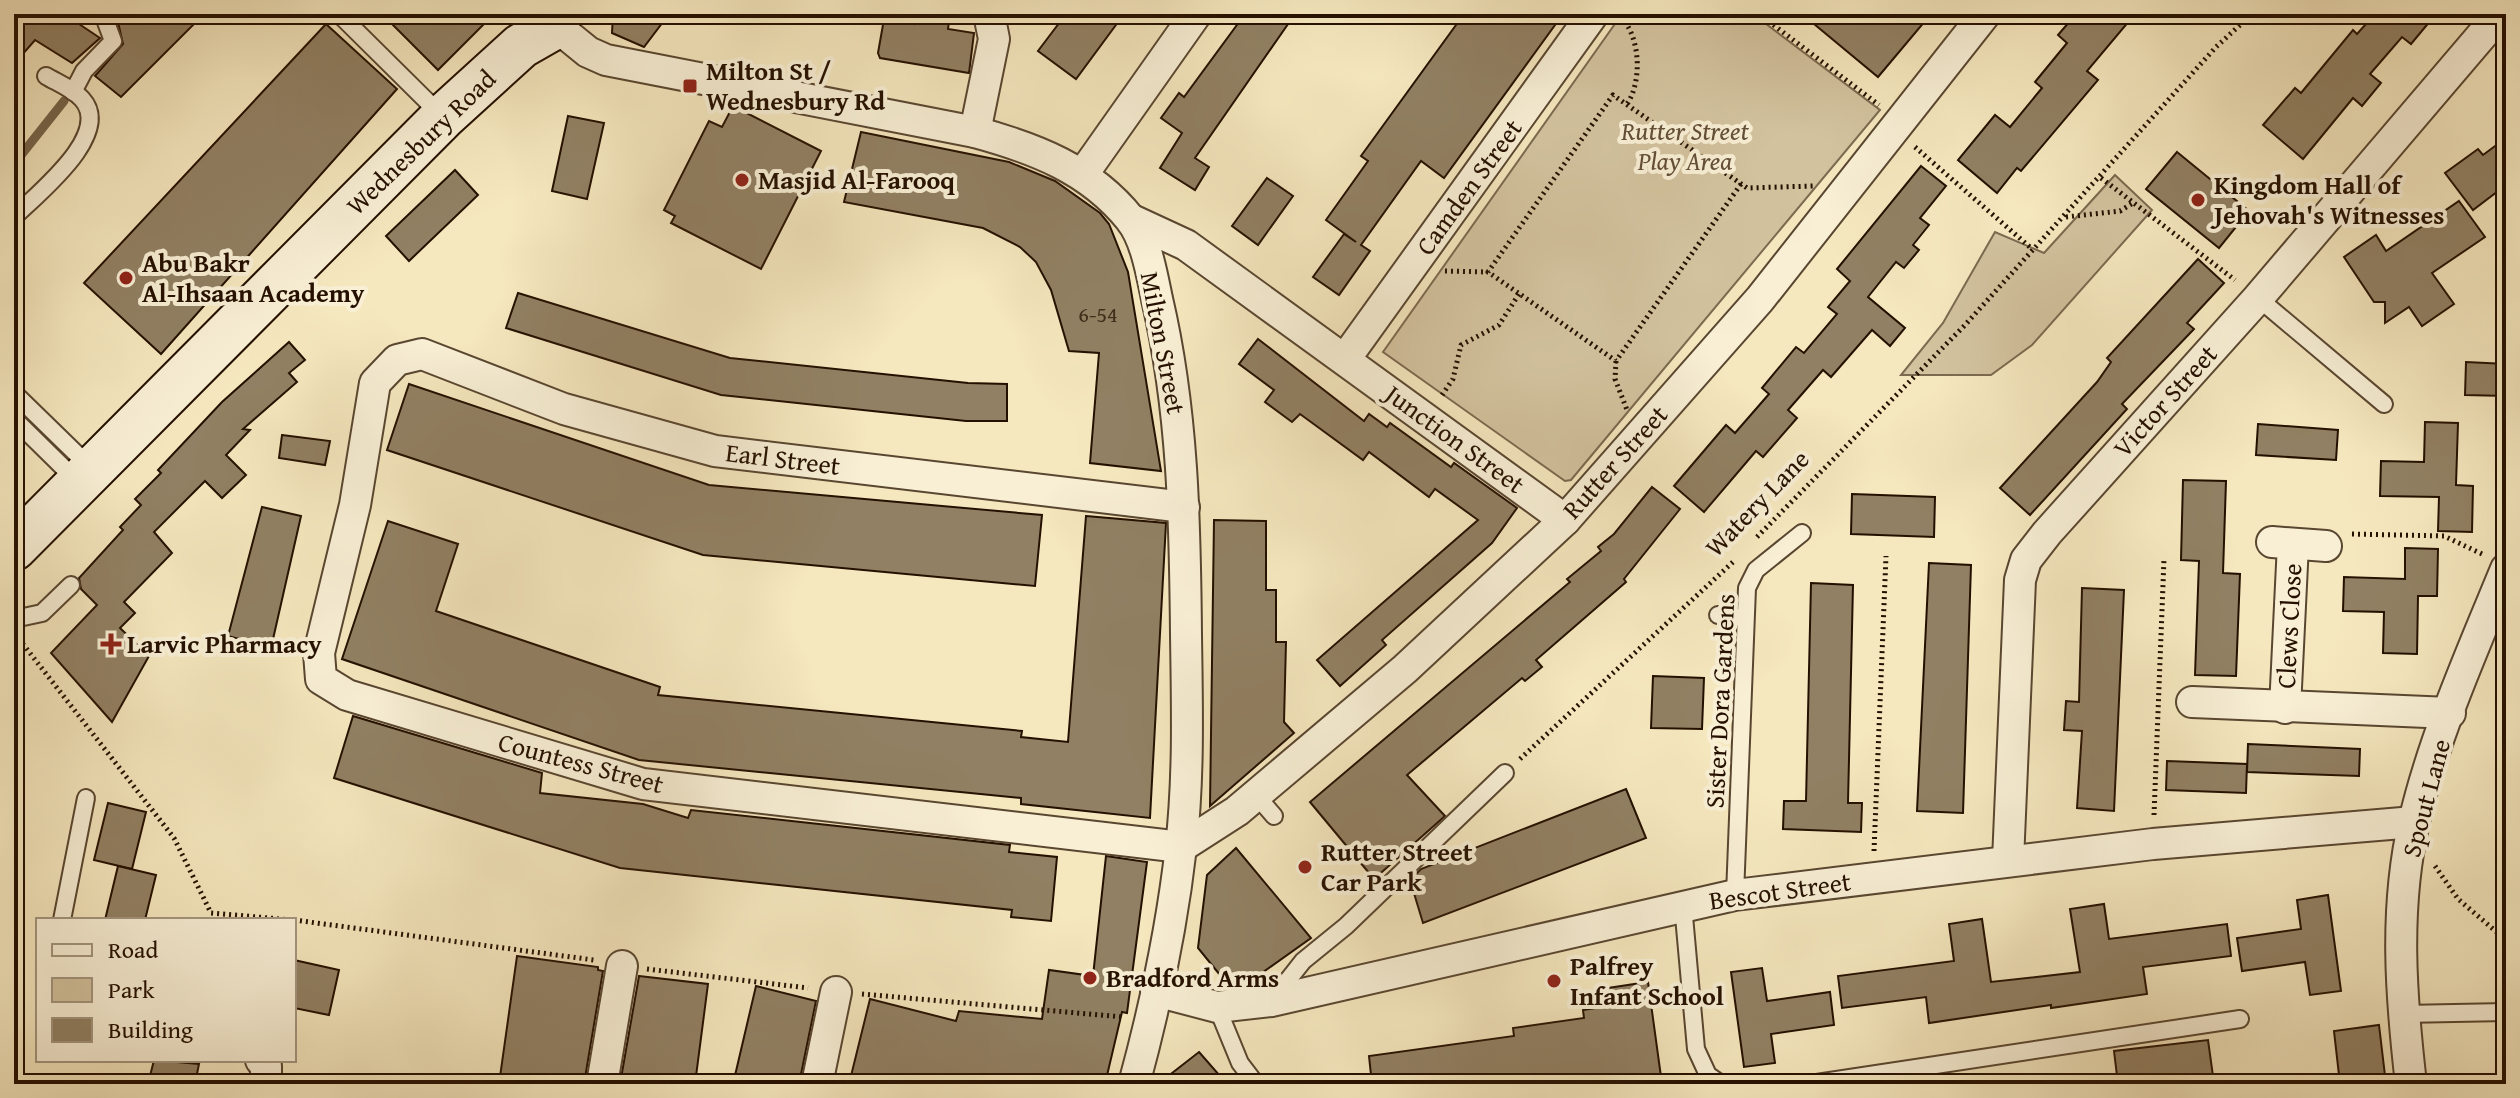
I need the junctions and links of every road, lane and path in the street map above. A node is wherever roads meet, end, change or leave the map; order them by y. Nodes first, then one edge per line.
1 (103, 14) edge
2 (339, 14) edge
3 (989, 14) edge
4 (1196, 14) edge
5 (1593, 14) edge
6 (1617, 14) edge
7 (1759, 14) edge
8 (1985, 14) edge
9 (2252, 14) edge
10 (2500, 14) edge
11 (557, 20) edge
12 (46, 76) dead end
13 (73, 92) junction
14 (1627, 104) junction
15 (443, 117) junction
16 (1896, 124) junction
17 (975, 132) junction
18 (1083, 174) junction
19 (2101, 178) junction
20 (1741, 184) junction
21 (1836, 202) junction
22 (2133, 203) junction
23 (14, 217) edge
24 (2065, 217) junction
25 (1132, 220) junction
26 (2031, 248) junction
27 (1419, 257) junction
28 (1488, 272) junction
29 (1519, 294) junction
30 (2258, 298) junction
31 (1345, 359) junction
32 (397, 360) joint
33 (1616, 361) junction
34 (14, 393) edge
35 (2384, 404) dead end
36 (1426, 418) junction
37 (14, 419) edge
38 (1646, 428) junction
39 (86, 477) junction
40 (1184, 507) junction
41 (1565, 520) junction
42 (1802, 533) dead end
43 (1756, 538) dead end
44 (2326, 546) joint
45 (14, 548) edge
46 (1886, 556) dead end
47 (2164, 559) dead end
48 (1734, 560) dead end
49 (2500, 564) edge
50 (71, 585) dead end
51 (1718, 615) dead end
52 (1744, 618) junction
53 (14, 619) edge
54 (14, 631) edge
55 (2192, 702) dead end
56 (2285, 708) junction
57 (2450, 713) junction
58 (1505, 773) joint
59 (86, 798) dead end
60 (2414, 822) junction
61 (2153, 844) junction
62 (1181, 847) junction
63 (2409, 860) junction
64 (2008, 861) junction
65 (1873, 878) junction
66 (1735, 895) junction
67 (1683, 905) junction
68 (62, 918) edge
69 (270, 918) edge
70 (296, 920) edge
71 (2506, 940) edge
72 (622, 966) junction
73 (836, 992) junction
74 (1272, 1001) junction
75 (1153, 1005) junction
76 (1217, 1007) junction
77 (2506, 1012) edge
78 (2403, 1014) junction
79 (2240, 1019) dead end
80 (263, 1062) edge
81 (266, 1084) edge
82 (602, 1084) edge
83 (817, 1084) edge
84 (1134, 1084) edge
85 (1256, 1084) edge
86 (1721, 1084) edge
87 (1810, 1084) edge
88 (2411, 1084) edge

1 - 13 lane
2 - 15 lane
3 - 17 street
4 - 18 street
5 - 27 street, Camden Street
6 - 14 path
7 - 16 path
8 - 16 street, Rutter Street
9 - 19 path, Watery Lane
10 - 30 street, Victor Street
11 - 15 street, Wednesbury Road
11 - 17 street, Milton Street
12 - 13 lane
13 - 23 lane
14 - 20 path
14 - 28 path
15 - 39 street, Wednesbury Road
16 - 21 street, Rutter Street
16 - 26 path
17 - 18 street, Milton Street
18 - 25 street, Milton Street
19 - 22 path
19 - 24 path, Watery Lane
20 - 21 path
20 - 33 path
21 - 38 street, Rutter Street
22 - 24 path
22 - 30 path
24 - 26 path, Watery Lane
25 - 31 street, Junction Street
25 - 40 street, Milton Street
26 - 43 path, Watery Lane
27 - 28 path
27 - 31 street, Camden Street
28 - 29 path
29 - 33 path
29 - 36 path
30 - 35 lane
30 - 64 street, Victor Street
31 - 36 street, Junction Street
32 - 40 street, Earl Street
32 - 62 street, Countess Street
33 - 38 path
34 - 39 lane
36 - 41 street, Junction Street
37 - 39 lane
38 - 41 street, Rutter Street
39 - 45 street, Wednesbury Road
40 - 62 street, Milton Street
41 - 62 street, Rutter Street
42 - 52 lane, Sister Dora Gardens
44 - 49 path
44 - 56 street, Clews Close
46 - 65 path
47 - 61 path
48 - 58 path, Watery Lane
49 - 57 street, Spout Lane
50 - 53 lane
51 - 52 lane
52 - 66 lane, Sister Dora Gardens
54 - 69 path
55 - 56 street, Clews Close
56 - 57 street, Clews Close
57 - 60 street, Spout Lane
58 - 74 lane
59 - 68 lane
60 - 61 street, Bescot Street
60 - 63 street, Spout Lane
61 - 64 street, Bescot Street
62 - 75 street, Milton Street
63 - 71 path
63 - 78 street, Spout Lane
64 - 65 street, Bescot Street
65 - 66 street, Bescot Street
66 - 67 street, Bescot Street
67 - 74 street, Bescot Street
67 - 86 lane
70 - 72 path
72 - 73 path
72 - 82 street
73 - 75 path
73 - 83 street
74 - 76 street, Bescot Street
75 - 76 street, Bescot Street
75 - 84 street, Milton Street
76 - 85 lane
77 - 78 lane
78 - 88 street, Spout Lane
79 - 87 lane
80 - 81 street

